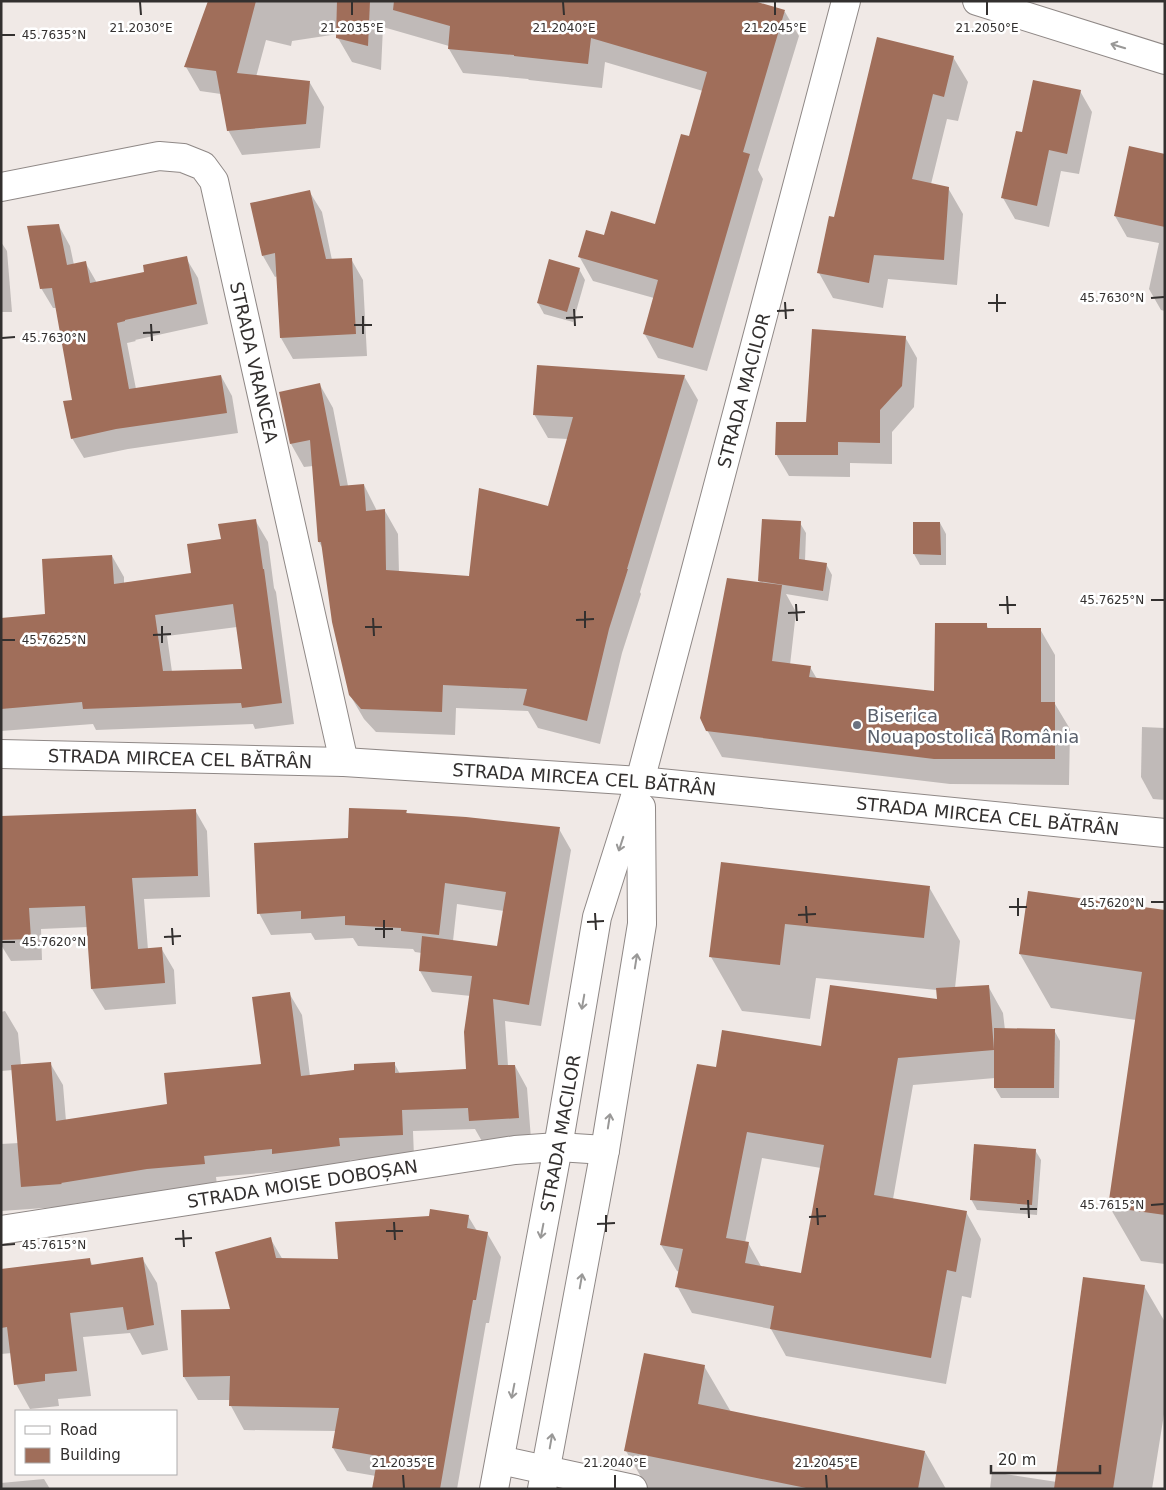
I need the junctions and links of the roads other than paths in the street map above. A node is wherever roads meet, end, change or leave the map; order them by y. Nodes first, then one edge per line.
1 (846, 1) edge
2 (977, 1) edge
3 (1165, 60) edge
4 (1, 187) edge
5 (1, 754) edge
6 (344, 762) junction
7 (640, 781) junction
8 (1165, 833) edge
9 (558, 1147) junction
10 (605, 1150) junction
11 (1, 1230) edge
12 (500, 1460) junction
13 (544, 1479) edge
14 (494, 1489) edge
15 (633, 1489) edge

1 - 7 street, STRADA MACILOR
3 -> 2 street
4 - 6 street, STRADA VRANCEA
5 - 6 street, STRADA MIRCEA CEL BĂTRÂN
6 - 7 street, STRADA MIRCEA CEL BĂTRÂN
7 - 8 street, STRADA MIRCEA CEL BĂTRÂN
7 -> 9 street, STRADA MACILOR
10 -> 7 street, STRADA MACILOR
9 - 10 street, STRADA MOISE DOBOȘAN
9 - 11 street, STRADA MOISE DOBOȘAN
9 -> 12 street, STRADA MACILOR
13 -> 10 street, STRADA MACILOR
12 - 13 street
12 - 14 street, STRADA MACILOR
13 - 15 street

